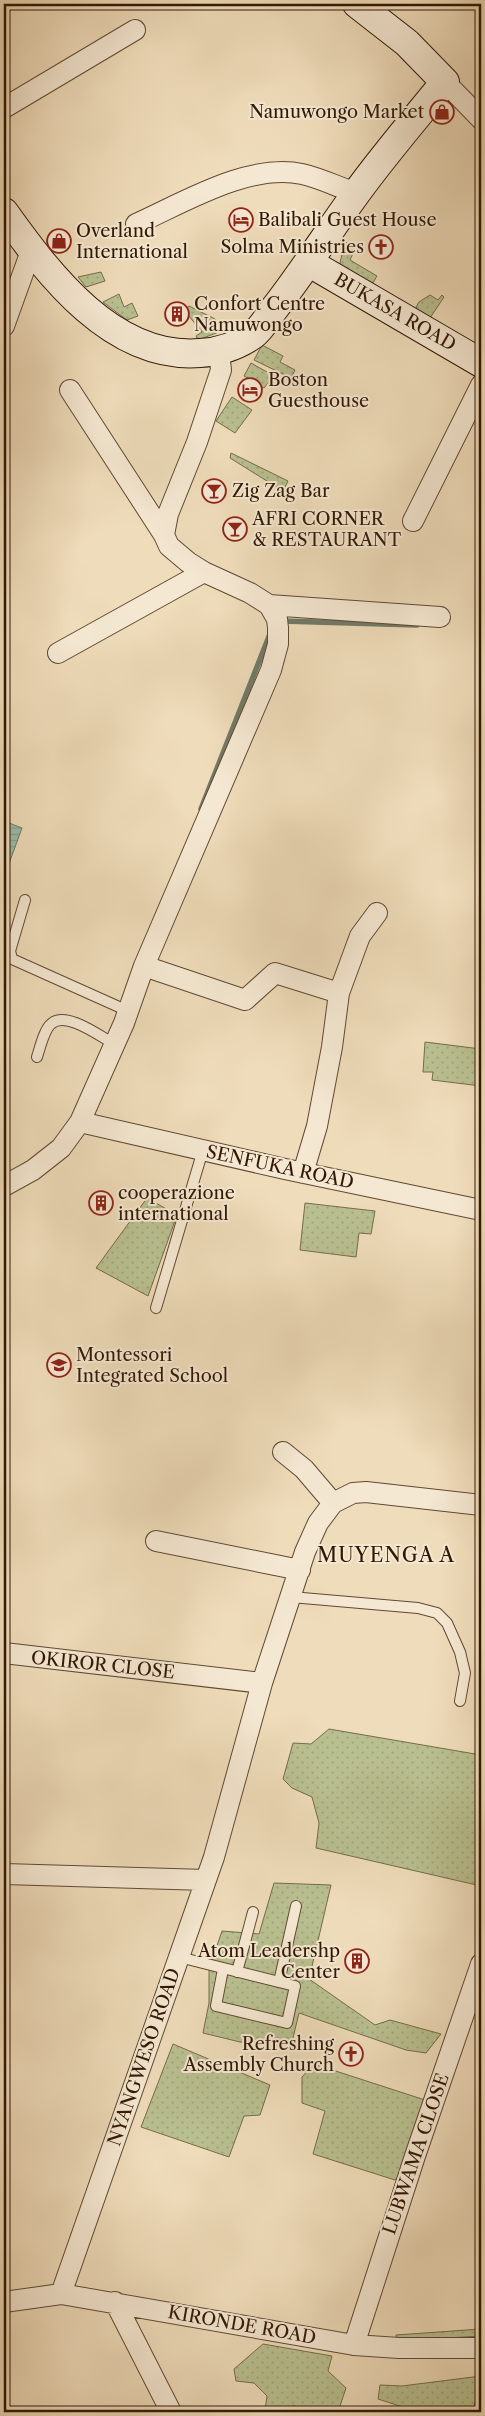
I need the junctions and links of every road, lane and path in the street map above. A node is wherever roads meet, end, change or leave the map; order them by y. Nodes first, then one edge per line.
1 (357, 4) edge
2 (135, 30) dead end
3 (445, 82) junction
4 (4, 108) edge
5 (479, 110) edge
6 (356, 193) junction
7 (4, 212) edge
8 (136, 224) dead end
9 (32, 250) junction
10 (308, 262) junction
11 (4, 326) edge
12 (219, 352) junction
13 (481, 363) edge
14 (481, 386) edge
15 (70, 390) dead end
16 (413, 521) dead end
17 (164, 535) junction
18 (204, 572) junction
19 (269, 605) junction
20 (440, 617) dead end
21 (58, 653) dead end
22 (25, 900) dead end
23 (377, 913) dead end
24 (144, 966) junction
25 (339, 993) junction
26 (128, 1010) junction
27 (114, 1044) junction
28 (37, 1057) dead end
29 (80, 1122) junction
30 (203, 1150) junction
31 (303, 1173) junction
32 (4, 1186) edge
33 (481, 1210) edge
34 (156, 1308) dead end
35 (283, 1452) dead end
36 (333, 1503) junction
37 (481, 1505) edge
38 (156, 1541) dead end
39 (300, 1570) junction
40 (291, 1597) junction
41 (4, 1653) edge
42 (262, 1683) junction
43 (460, 1701) dead end
44 (4, 1874) edge
45 (206, 1880) junction
46 (296, 1906) dead end
47 (253, 1912) dead end
48 (179, 1957) junction
49 (481, 1964) edge
50 (223, 1969) junction
51 (237, 1972) junction
52 (279, 1982) junction
53 (61, 2294) junction
54 (4, 2302) edge
55 (115, 2302) junction
56 (354, 2345) junction
57 (481, 2348) edge
58 (171, 2412) edge

1 - 3 street
2 - 4 street
3 - 5 street
3 - 6 street
6 - 8 street
6 - 10 street
7 - 9 street
9 - 11 street
9 - 12 street
10 - 12 street
10 - 13 street, BUKASA ROAD
12 - 17 street
14 - 16 street
15 - 17 street
17 - 18 street
18 - 19 street
18 - 21 street
19 - 20 street
19 - 24 street
22 - 26 lane
23 - 25 street
24 - 25 street
24 - 26 street
25 - 31 street
26 - 27 street
27 - 28 lane
27 - 29 street
29 - 30 street, SENFUKA ROAD
29 - 32 street
30 - 31 street, SENFUKA ROAD
30 - 34 lane
31 - 33 street, SENFUKA ROAD
35 - 36 street
36 - 37 street
36 - 39 street
38 - 39 street
39 - 40 street, NYANGWESO ROAD
40 - 42 street, NYANGWESO ROAD
40 - 43 lane
41 - 42 street, OKIROR CLOSE
42 - 45 street, NYANGWESO ROAD
44 - 45 street
45 - 48 street, NYANGWESO ROAD
46 - 52 lane
47 - 51 lane
48 - 50 lane
48 - 53 street, NYANGWESO ROAD
49 - 56 street, LUBWAMA CLOSE
50 - 51 lane
50 - 52 lane
51 - 52 lane
53 - 54 street, KIRONDE ROAD
53 - 55 street, KIRONDE ROAD
55 - 56 street, KIRONDE ROAD
55 - 58 street
56 - 57 street, KIRONDE ROAD

